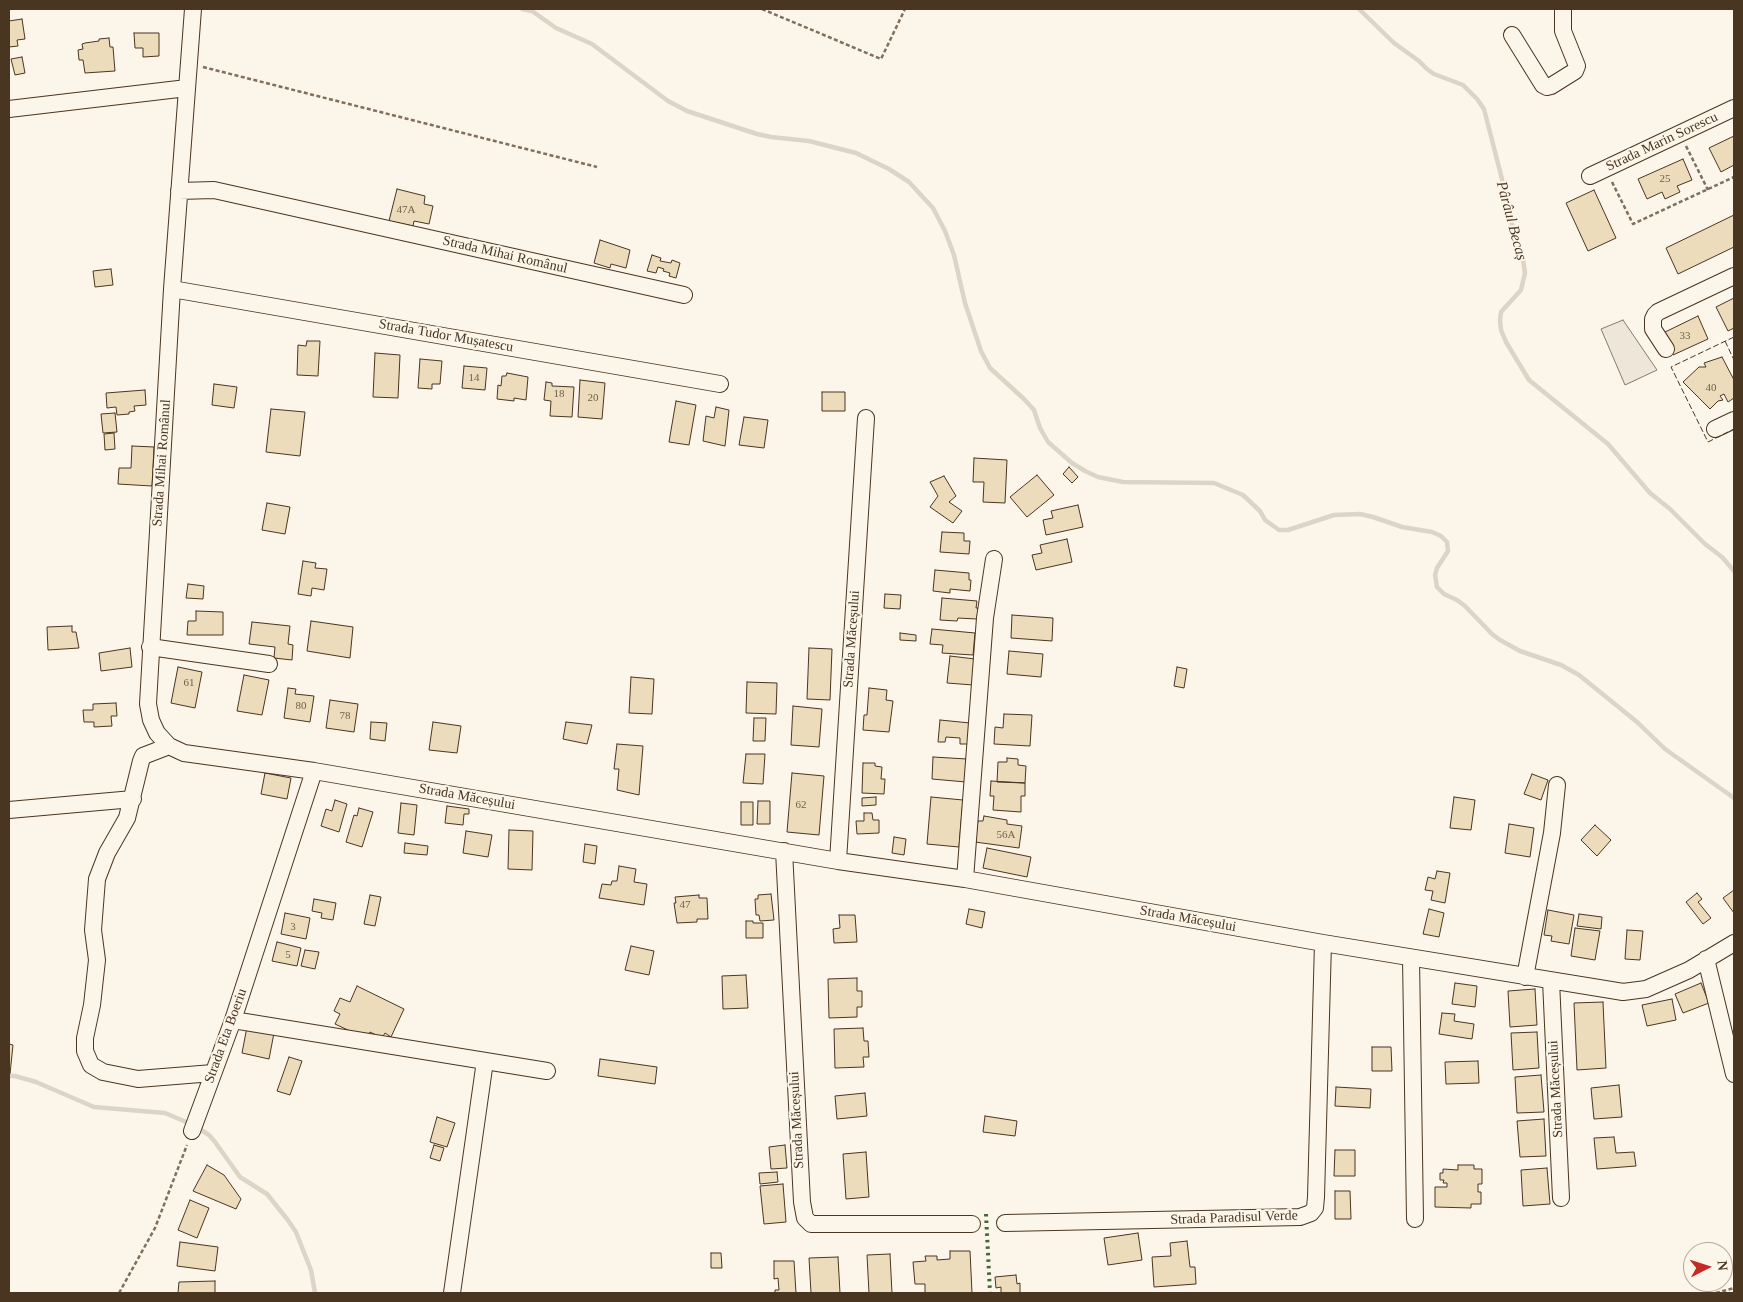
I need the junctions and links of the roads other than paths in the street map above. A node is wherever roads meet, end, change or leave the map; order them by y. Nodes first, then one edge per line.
1 (193, 9) edge
2 (1563, 9) edge
3 (1512, 35) dead end
4 (187, 88) junction
5 (1734, 108) edge
6 (9, 109) edge
7 (1590, 176) dead end
8 (180, 191) junction
9 (1734, 276) edge
10 (172, 289) junction
11 (684, 295) dead end
12 (1666, 349) dead end
13 (720, 384) dead end
14 (866, 418) dead end
15 (1734, 420) edge
16 (1715, 429) dead end
17 (994, 559) dead end
18 (150, 647) junction
19 (269, 664) dead end
20 (169, 746) junction
21 (314, 771) junction
22 (1557, 785) dead end
23 (133, 799) junction
24 (9, 810) edge
25 (784, 852) junction
26 (838, 860) junction
27 (965, 879) junction
28 (1323, 943) junction
29 (1734, 943) edge
30 (1411, 958) junction
31 (1706, 959) junction
32 (1525, 977) junction
33 (1551, 981) junction
34 (233, 1020) junction
35 (486, 1061) junction
36 (547, 1070) dead end
37 (212, 1073) junction
38 (1734, 1074) edge
39 (192, 1131) road end
40 (1561, 1198) dead end
41 (1415, 1219) dead end
42 (1005, 1223) dead end
43 (972, 1224) dead end
44 (452, 1293) edge

1 - 4 street, Strada Mihai Românul
2 - 3 street
4 - 6 street
4 - 8 street, Strada Mihai Românul
5 - 7 street, Strada Marin Sorescu
8 - 10 street, Strada Mihai Românul
8 - 11 street, Strada Mihai Românul
9 - 12 street
10 - 13 street, Strada Tudor Mușatescu
10 - 18 street, Strada Mihai Românul
14 - 26 street, Strada Măceșului
15 - 16 street
17 - 27 street
18 - 19 street
18 - 20 street, Strada Mihai Românul
20 - 21 street, Strada Măceșului
20 - 23 street
21 - 25 street, Strada Măceșului
21 - 34 street, Strada Eta Boeriu
22 - 32 street
23 - 24 street
23 - 37 street
25 - 26 street, Strada Măceșului
25 - 43 street, Strada Măceșului
26 - 27 street, Strada Măceșului
27 - 28 street, Strada Măceșului
28 - 30 street, Strada Măceșului
28 - 42 street, Strada Paradisul Verde
29 - 31 street, Strada Măceșului
30 - 32 street, Strada Măceșului
30 - 41 street
31 - 33 street, Strada Măceșului
31 - 38 street
32 - 33 street, Strada Măceșului
33 - 40 street, Strada Măceșului
34 - 35 street
34 - 37 street, Strada Eta Boeriu
35 - 36 street
35 - 44 street
37 - 39 street, Strada Eta Boeriu

